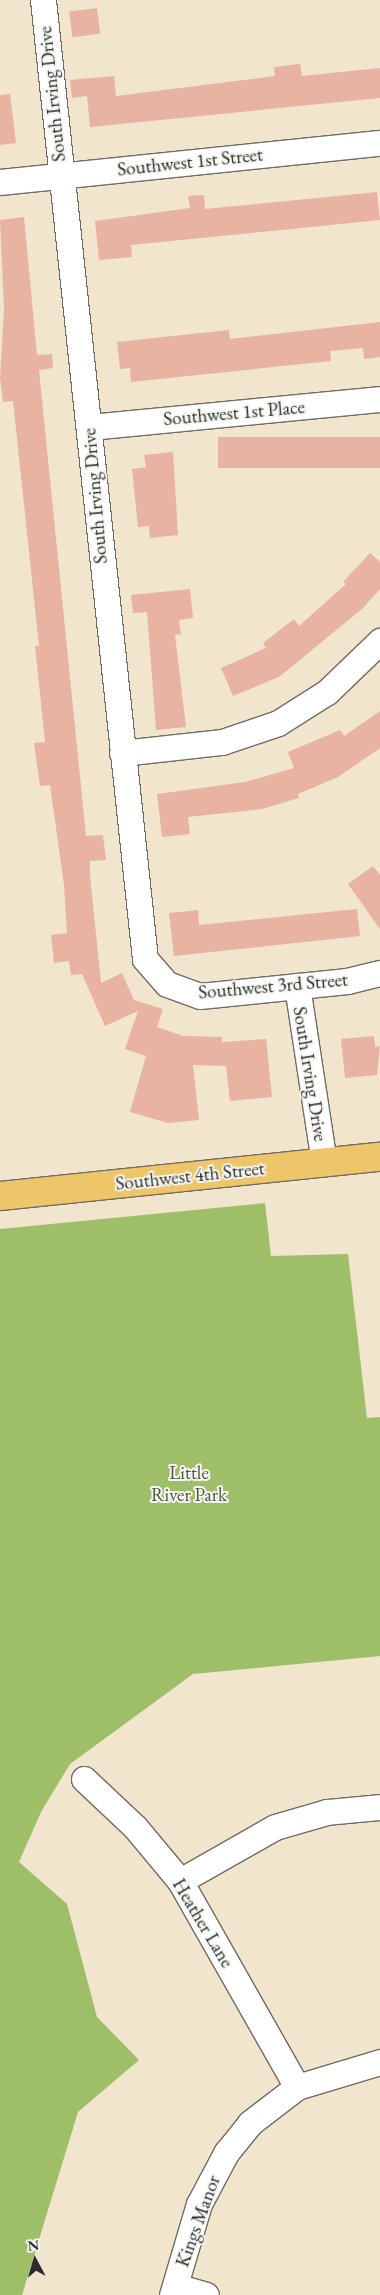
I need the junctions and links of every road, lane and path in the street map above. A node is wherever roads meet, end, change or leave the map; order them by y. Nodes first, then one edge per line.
1 (43, 0) edge
2 (380, 143) edge
3 (60, 176) junction
4 (0, 182) edge
5 (380, 399) edge
6 (89, 427) junction
7 (380, 641) edge
8 (122, 753) junction
9 (380, 973) edge
10 (167, 984) joint
11 (297, 986) junction
12 (380, 1157) edge
13 (324, 1163) junction
14 (0, 1196) edge
15 (84, 1779) dead end
16 (380, 1807) edge
17 (180, 1881) junction
18 (380, 2062) edge
19 (297, 2087) junction
20 (174, 2291) edge
21 (206, 2295) edge

1 - 3 street, South Irving Drive
2 - 3 street, Southwest 1st Street
3 - 4 street, Southwest 1st Street
3 - 6 street, South Irving Drive
5 - 6 street, Southwest 1st Place
6 - 8 street, South Irving Drive
7 - 8 street
8 - 10 street, South Irving Drive
9 - 11 street, Southwest 3rd Street
10 - 11 street, Southwest 3rd Street
11 - 13 street, South Irving Drive
12 - 13 main road, Southwest 4th Street
13 - 14 main road, Southwest 4th Street
15 - 17 street, Heather Lane
16 - 17 street
17 - 19 street, Heather Lane
18 - 19 street, Kings Manor
19 - 20 street, Kings Manor
20 - 21 street

